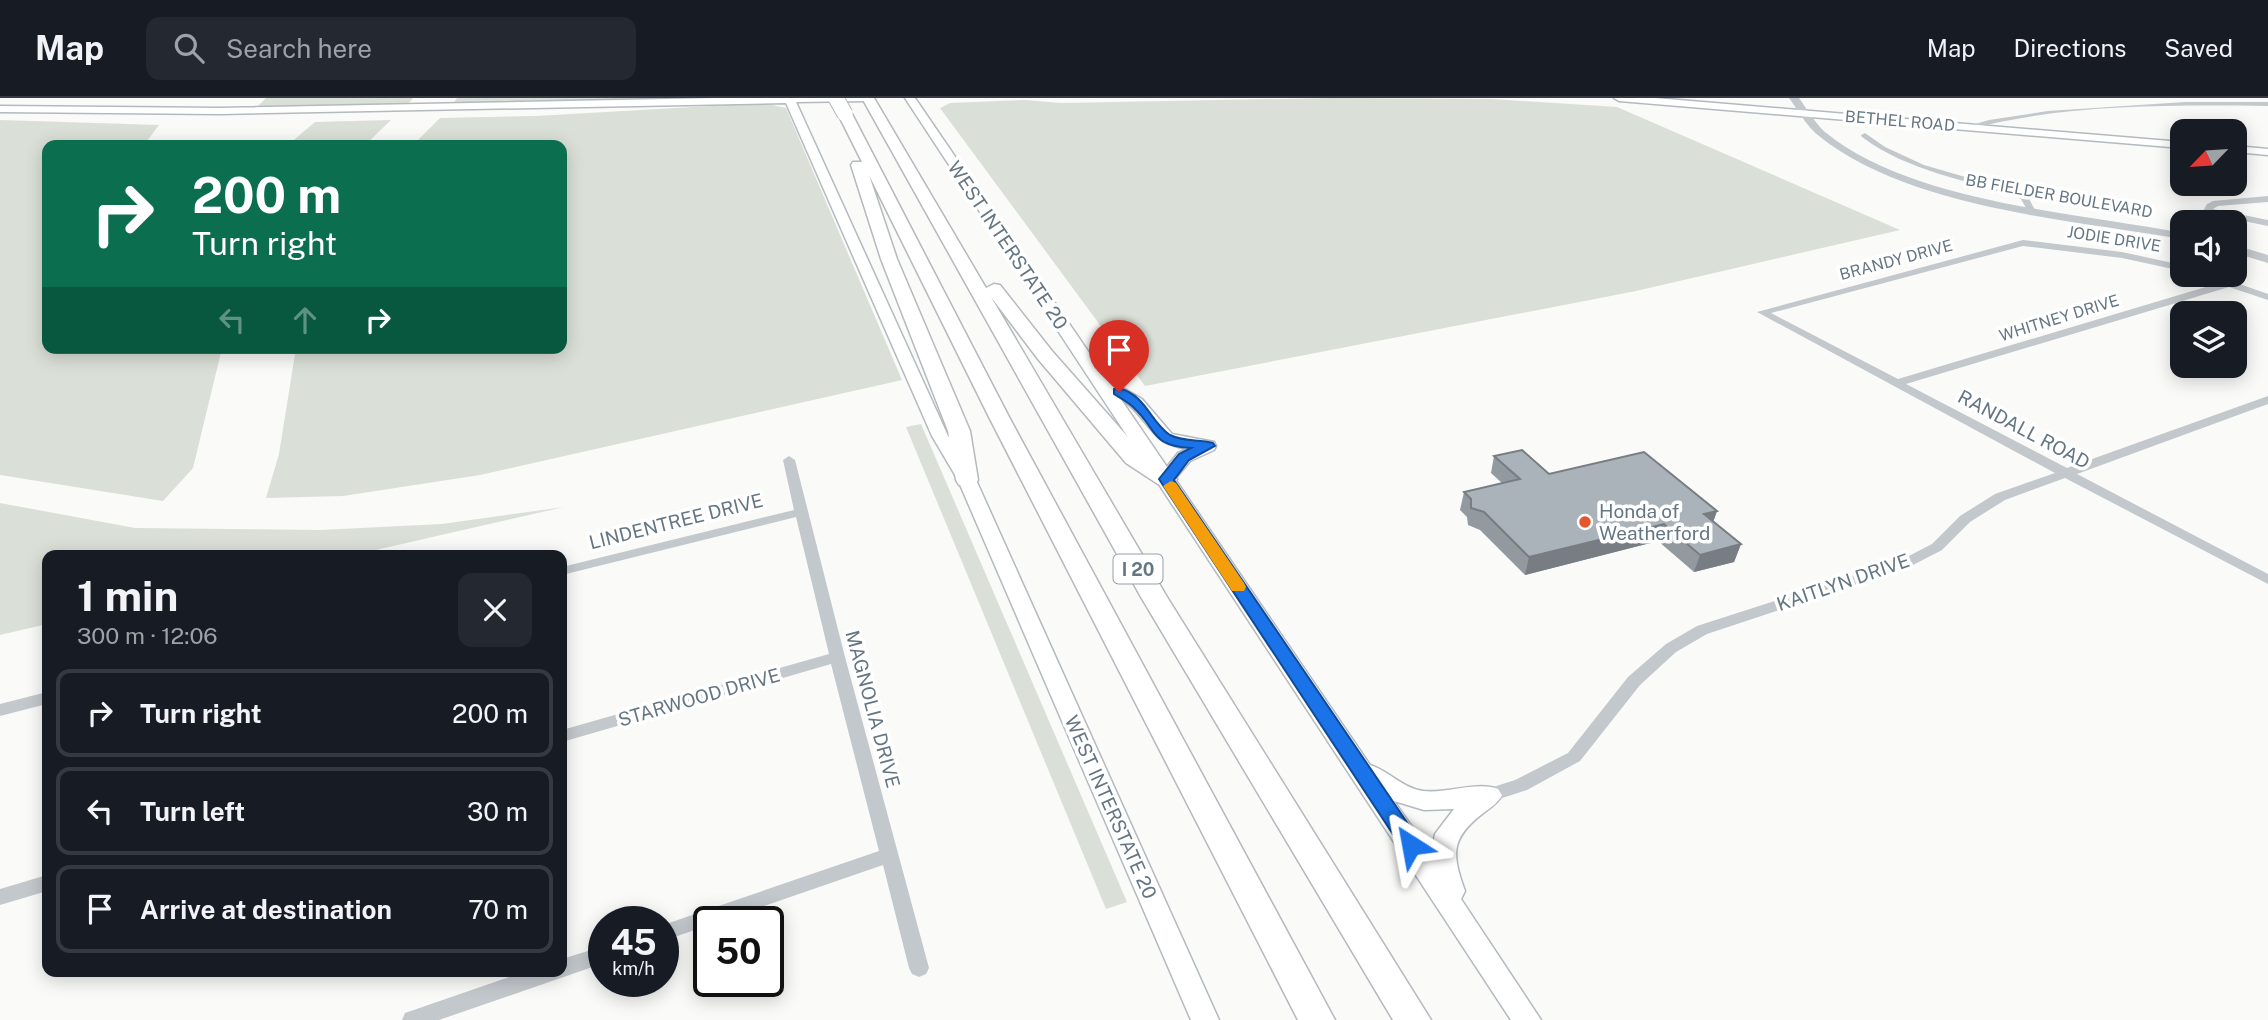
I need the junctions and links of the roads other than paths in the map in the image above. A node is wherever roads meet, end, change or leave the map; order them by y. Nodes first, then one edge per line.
1 (836, 98) edge
2 (910, 98) edge
3 (1619, 98) edge
4 (1794, 98) edge
5 (790, 99) edge
6 (1653, 99) edge
7 (870, 102) edge
8 (2268, 104) edge
9 (0, 109) edge
10 (1801, 113) junction
11 (1969, 127) junction
12 (1865, 135) dead end
13 (2170, 144) edge
14 (2247, 150) edge
15 (862, 151) junction
16 (2268, 152) edge
17 (2268, 199) edge
18 (2031, 209) junction
19 (2209, 210) edge
20 (2247, 219) edge
21 (2268, 223) edge
22 (2170, 233) edge
23 (2040, 243) joint
24 (955, 249) junction
25 (2247, 252) edge
26 (2268, 258) edge
27 (2170, 266) edge
28 (2217, 287) edge
29 (2241, 287) edge
30 (2268, 297) edge
31 (1762, 312) joint
32 (1099, 380) junction
33 (1896, 383) junction
34 (2268, 400) edge
35 (789, 460) dead end
36 (2065, 473) junction
37 (1166, 479) junction
38 (967, 480) junction
39 (801, 512) junction
40 (567, 570) edge
41 (2268, 580) edge
42 (837, 657) junction
43 (42, 699) edge
44 (0, 710) edge
45 (567, 735) edge
46 (1345, 748) junction
47 (1490, 795) junction
48 (890, 855) junction
49 (42, 884) edge
50 (0, 897) edge
51 (679, 928) edge
52 (1470, 934) junction
53 (588, 959) edge
54 (567, 966) edge
55 (919, 968) dead end
56 (536, 977) edge
57 (412, 1020) edge
58 (1205, 1020) edge
59 (1317, 1020) edge
60 (1413, 1020) edge
61 (1527, 1020) edge

1 - 15 highway, I 20, bridge
2 - 32 main road, WEST INTERSTATE 20
3 - 6 main road, BETHEL ROAD
4 - 10 street, BB FIELDER BOULEVARD
5 - 7 main road
5 - 9 main road
5 - 38 main road, WEST INTERSTATE 20
6 - 10 main road, BETHEL ROAD
7 - 24 highway, I 20
8 - 11 street
10 - 11 main road, BETHEL ROAD
10 - 18 street, BB FIELDER BOULEVARD
11 - 13 main road, BETHEL ROAD
12 - 18 street
14 - 16 main road
15 - 38 highway
15 - 59 highway, I 20
17 - 19 street
18 - 22 street, BB FIELDER BOULEVARD
20 - 21 street
23 - 27 street, JODIE DRIVE
23 - 31 street, BRANDY DRIVE
24 - 37 highway
24 - 60 highway, I 20
25 - 26 street
28 - 33 street, WHITNEY DRIVE
29 - 30 street
31 - 33 street, RANDALL ROAD
32 - 37 main road, WEST INTERSTATE 20
32 - 37 main road
33 - 36 street, RANDALL ROAD
34 - 36 street, KAITLYN DRIVE
35 - 39 street, MAGNOLIA DRIVE
36 - 41 street, RANDALL ROAD
36 - 47 street, KAITLYN DRIVE
37 - 46 main road, WEST INTERSTATE 20
38 - 58 main road, WEST INTERSTATE 20
39 - 40 street, LINDENTREE DRIVE
39 - 42 street, MAGNOLIA DRIVE
42 - 45 street, STARWOOD DRIVE
42 - 48 street, MAGNOLIA DRIVE
43 - 44 street
46 - 47 main road, KAITLYN DRIVE
46 - 52 main road, WEST INTERSTATE 20
47 - 52 main road, KAITLYN DRIVE
48 - 51 street
48 - 55 street, MAGNOLIA DRIVE
49 - 50 street
52 - 61 main road, WEST INTERSTATE 20
53 - 54 street
56 - 57 street

